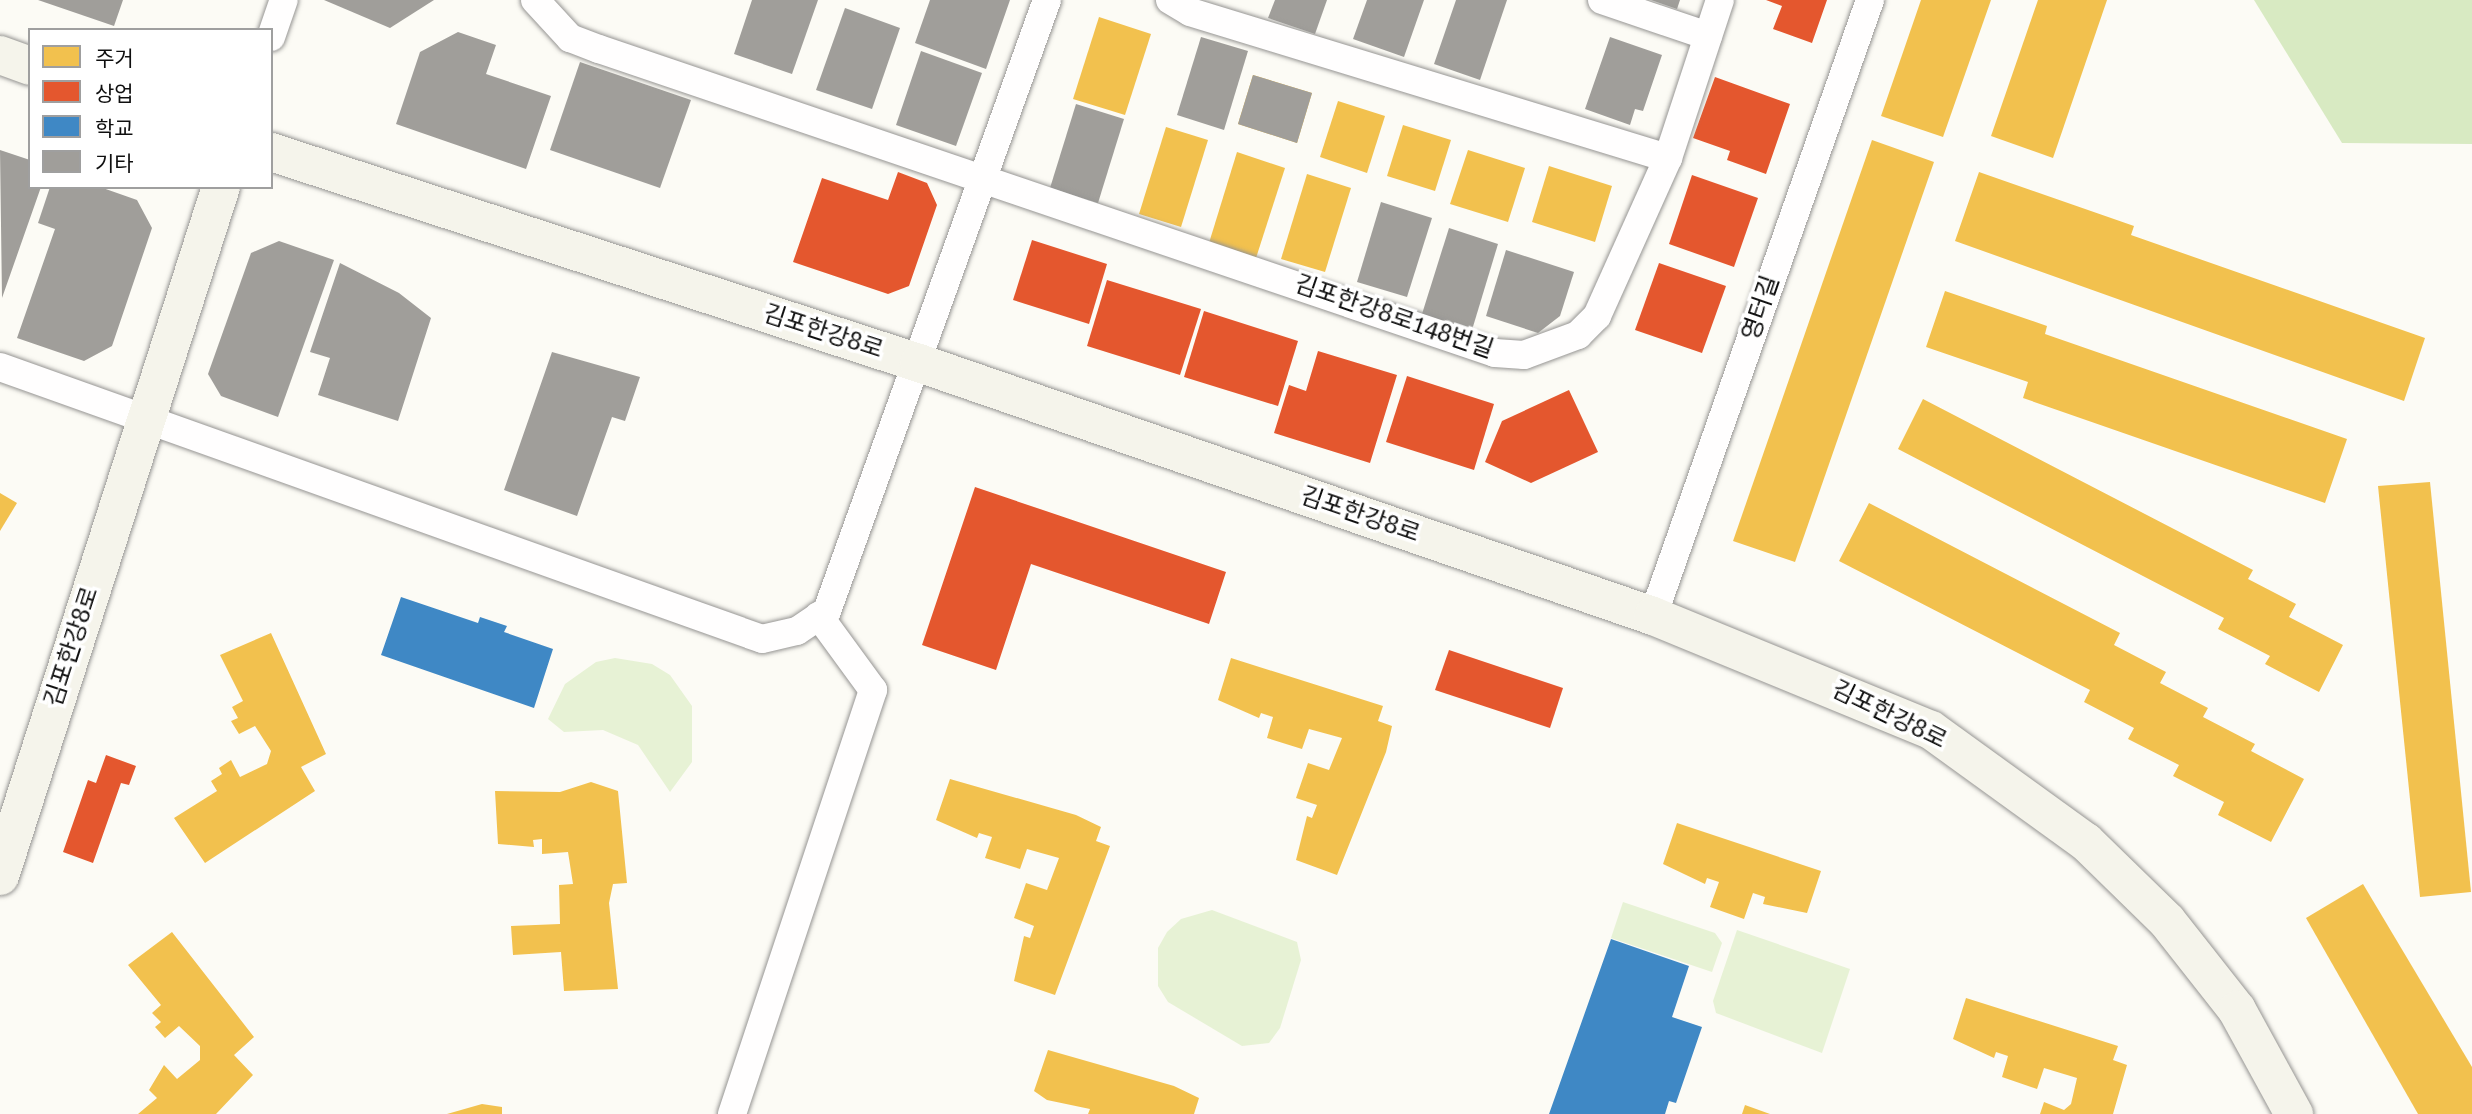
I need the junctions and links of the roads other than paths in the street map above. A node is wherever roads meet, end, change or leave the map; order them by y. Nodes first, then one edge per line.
1 (284, 0) edge
2 (535, 0) edge
3 (1047, 0) edge
4 (1170, 0) edge
5 (1602, 0) edge
6 (1720, 0) edge
7 (1870, 0) edge
8 (273, 31) edge
9 (1708, 36) junction
10 (0, 55) edge
11 (28, 65) edge
12 (273, 153) edge
13 (1668, 158) junction
14 (984, 176) junction
15 (220, 189) edge
16 (919, 363) junction
17 (0, 367) edge
18 (145, 418) junction
19 (819, 616) junction
20 (1653, 616) junction
21 (0, 876) edge
22 (732, 1114) edge
23 (2294, 1114) edge

1 - 8 street
2 - 14 street, 김포한강8로148번길
3 - 14 street
4 - 13 street
5 - 9 street
6 - 9 street, 김포한강8로148번길
7 - 20 street, 영터길
9 - 13 street, 김포한강8로148번길
10 - 11 street
12 - 16 street, 김포한강8로
13 - 14 street, 김포한강8로148번길
14 - 16 street
15 - 18 street, 김포한강8로
16 - 19 street
16 - 20 street, 김포한강8로
17 - 18 street
18 - 19 street
18 - 21 street, 김포한강8로
19 - 22 street
20 - 23 street, 김포한강8로

